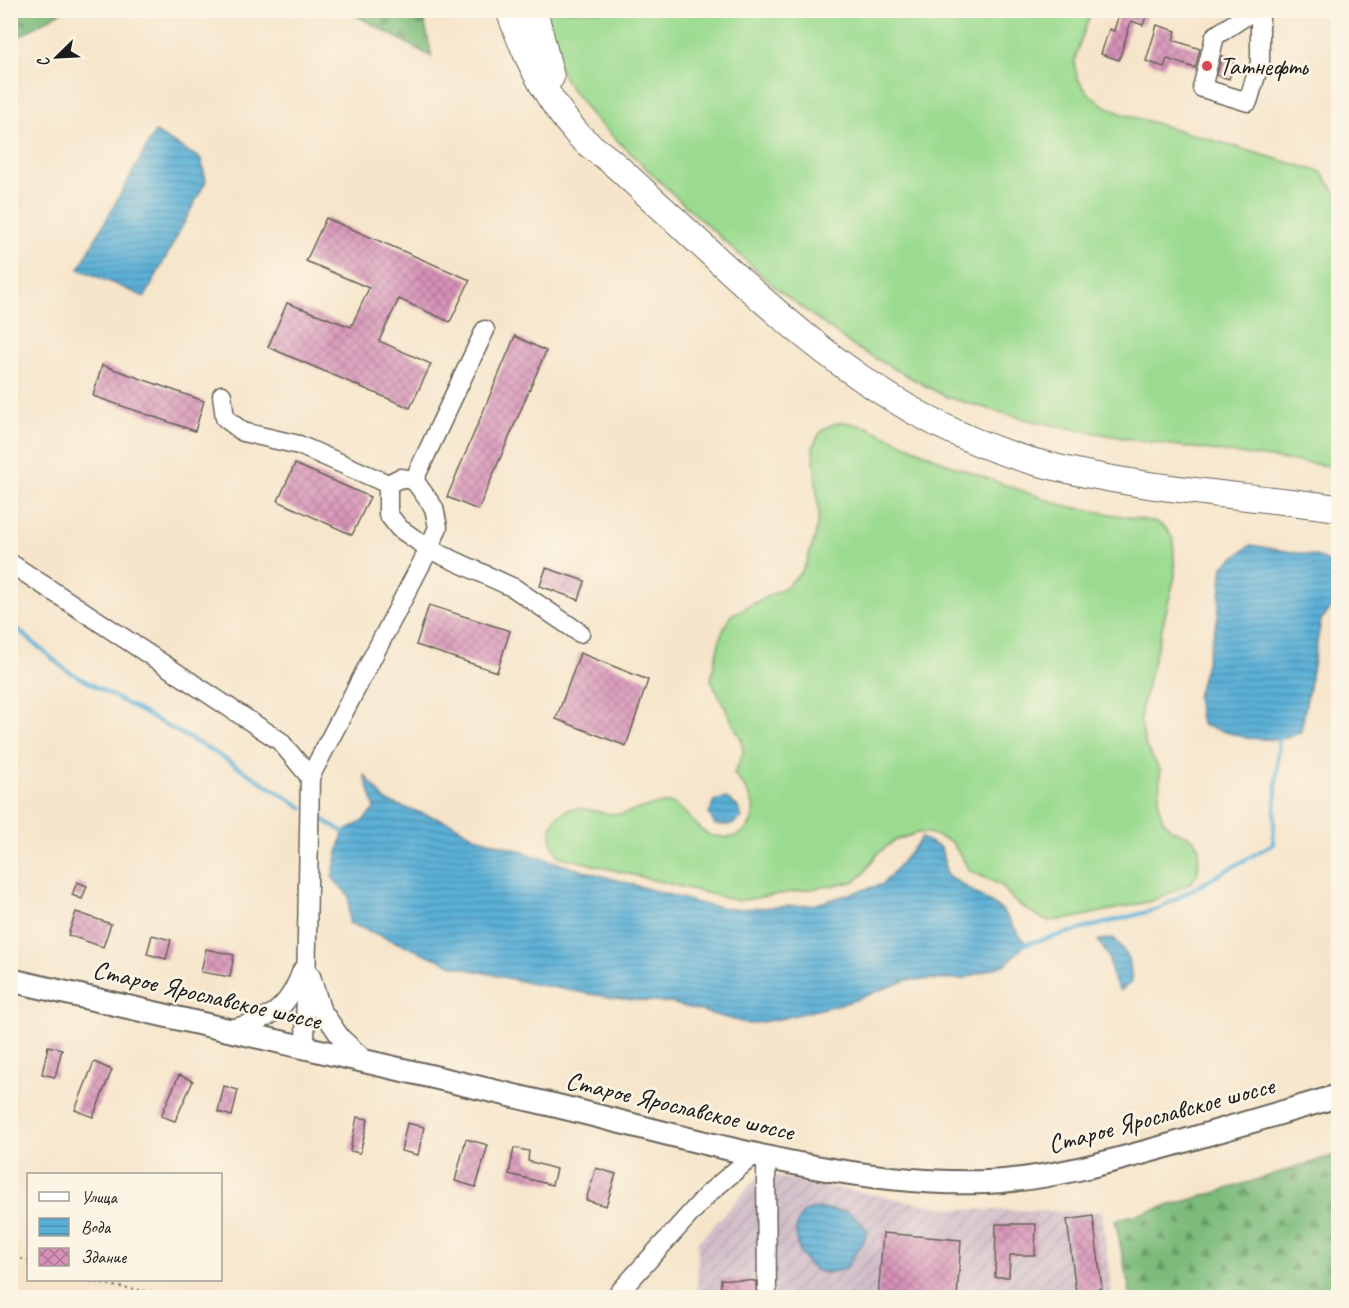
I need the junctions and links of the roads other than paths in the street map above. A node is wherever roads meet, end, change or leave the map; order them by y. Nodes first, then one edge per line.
1 (509, 10) edge
2 (534, 10) edge
3 (1251, 10) edge
4 (1262, 10) edge
5 (612, 162) junction
6 (485, 330) dead end
7 (222, 395) dead end
8 (414, 480) junction
9 (388, 484) junction
10 (1338, 508) edge
11 (429, 549) junction
12 (10, 563) edge
13 (580, 633) dead end
14 (310, 777) junction
15 (307, 954) junction
16 (10, 980) edge
17 (231, 1029) junction
18 (305, 1046) junction
19 (365, 1060) junction
20 (1338, 1096) edge
21 (760, 1155) junction
22 (614, 1298) edge
23 (767, 1298) edge

1 - 5 highway
2 - 5 highway
3 - 4 lane
5 - 10 highway
6 - 8 lane
7 - 9 lane
8 - 9 lane
8 - 11 lane
9 - 11 lane
11 - 13 lane
11 - 14 lane
12 - 14 lane
14 - 15 lane
15 - 17 lane
15 - 18 lane
15 - 19 lane
16 - 17 main road, Старое Ярославское шоссе
17 - 18 main road, Старое Ярославское шоссе
18 - 19 main road, Старое Ярославское шоссе
19 - 21 main road, Старое Ярославское шоссе
20 - 21 main road, Старое Ярославское шоссе
21 - 22 lane
21 - 23 lane

